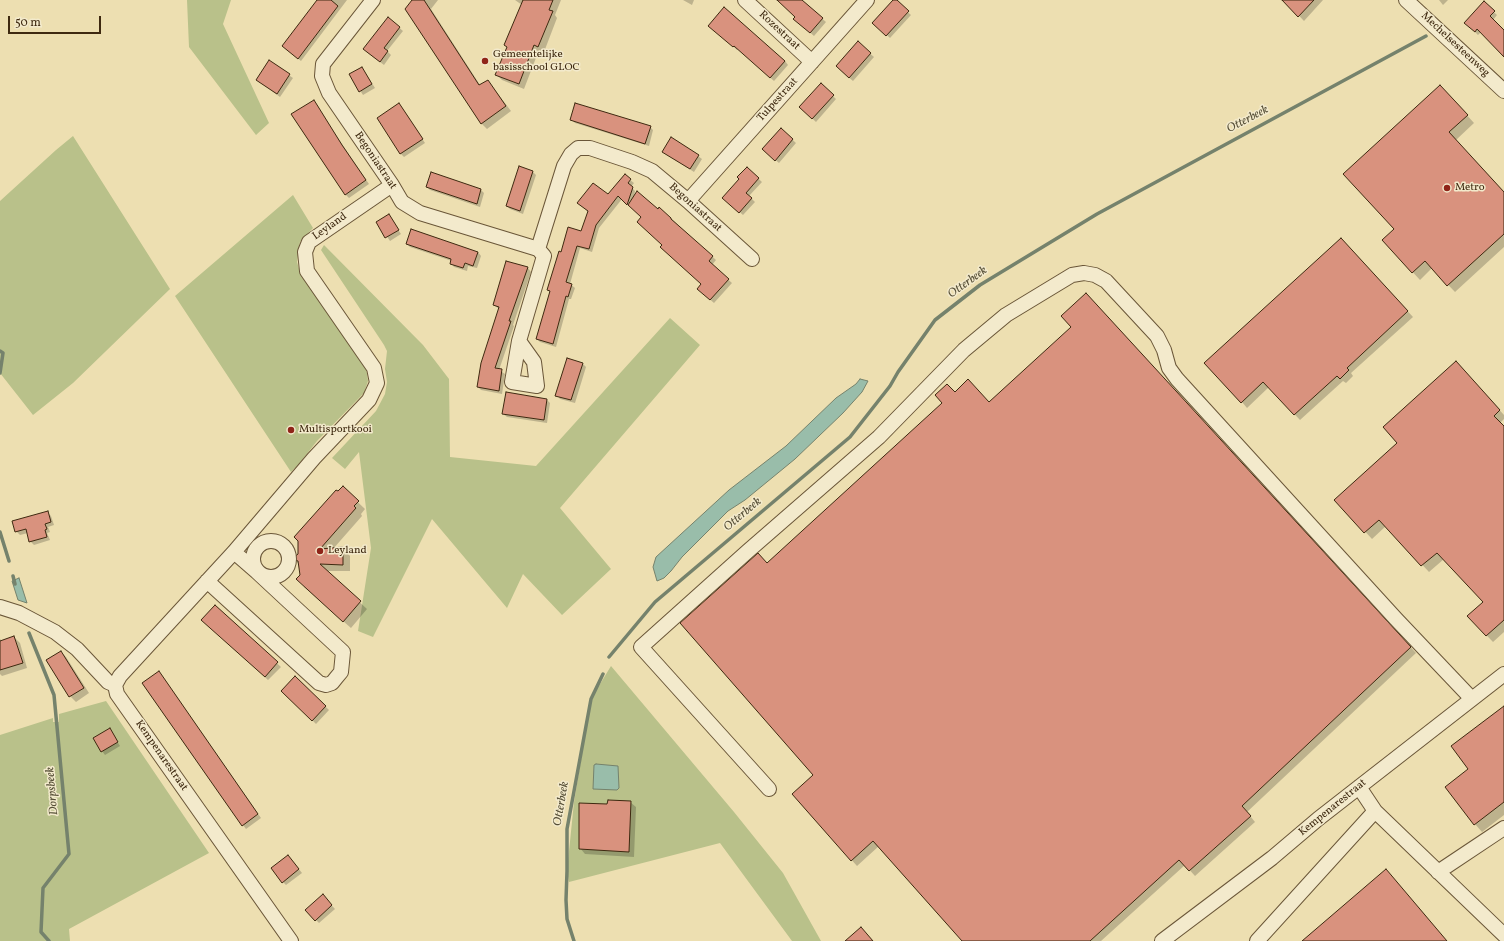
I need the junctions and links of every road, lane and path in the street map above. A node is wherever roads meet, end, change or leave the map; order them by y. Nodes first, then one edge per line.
1 (373, 0) edge
2 (745, 0) edge
3 (867, 0) edge
4 (1406, 0) edge
5 (812, 62) junction
6 (1504, 91) edge
7 (392, 185) junction
8 (688, 200) junction
9 (538, 249) junction
10 (752, 260) dead end
11 (518, 341) dead end
12 (234, 552) junction
13 (207, 581) junction
14 (0, 607) edge
15 (1504, 674) edge
16 (115, 685) junction
17 (1472, 699) junction
18 (1359, 787) junction
19 (769, 789) dead end
20 (1375, 811) junction
21 (1504, 828) edge
22 (1438, 872) junction
23 (1504, 935) edge
24 (291, 941) edge
25 (1162, 941) edge
26 (1257, 941) edge

1 - 7 street, Begoniastraat
2 - 5 street, Rozestraat
3 - 5 street, Tulpestraat
4 - 6 street, Mechelsesteenweg
5 - 8 street, Tulpestraat
7 - 9 street, Begoniastraat
7 - 12 street, Leyland
8 - 9 street, Begoniastraat
8 - 10 street, Begoniastraat
9 - 11 street, Begoniastraat
12 - 13 street, Leyland
12 - 13 street
13 - 16 street, Leyland
14 - 16 street, Kempenarestraat
15 - 17 street, Kempenarestraat
16 - 24 street, Kempenarestraat
17 - 18 street, Kempenarestraat
17 - 19 street
18 - 20 street
18 - 25 street, Kempenarestraat
20 - 22 street
20 - 26 street
21 - 22 street
22 - 23 street

